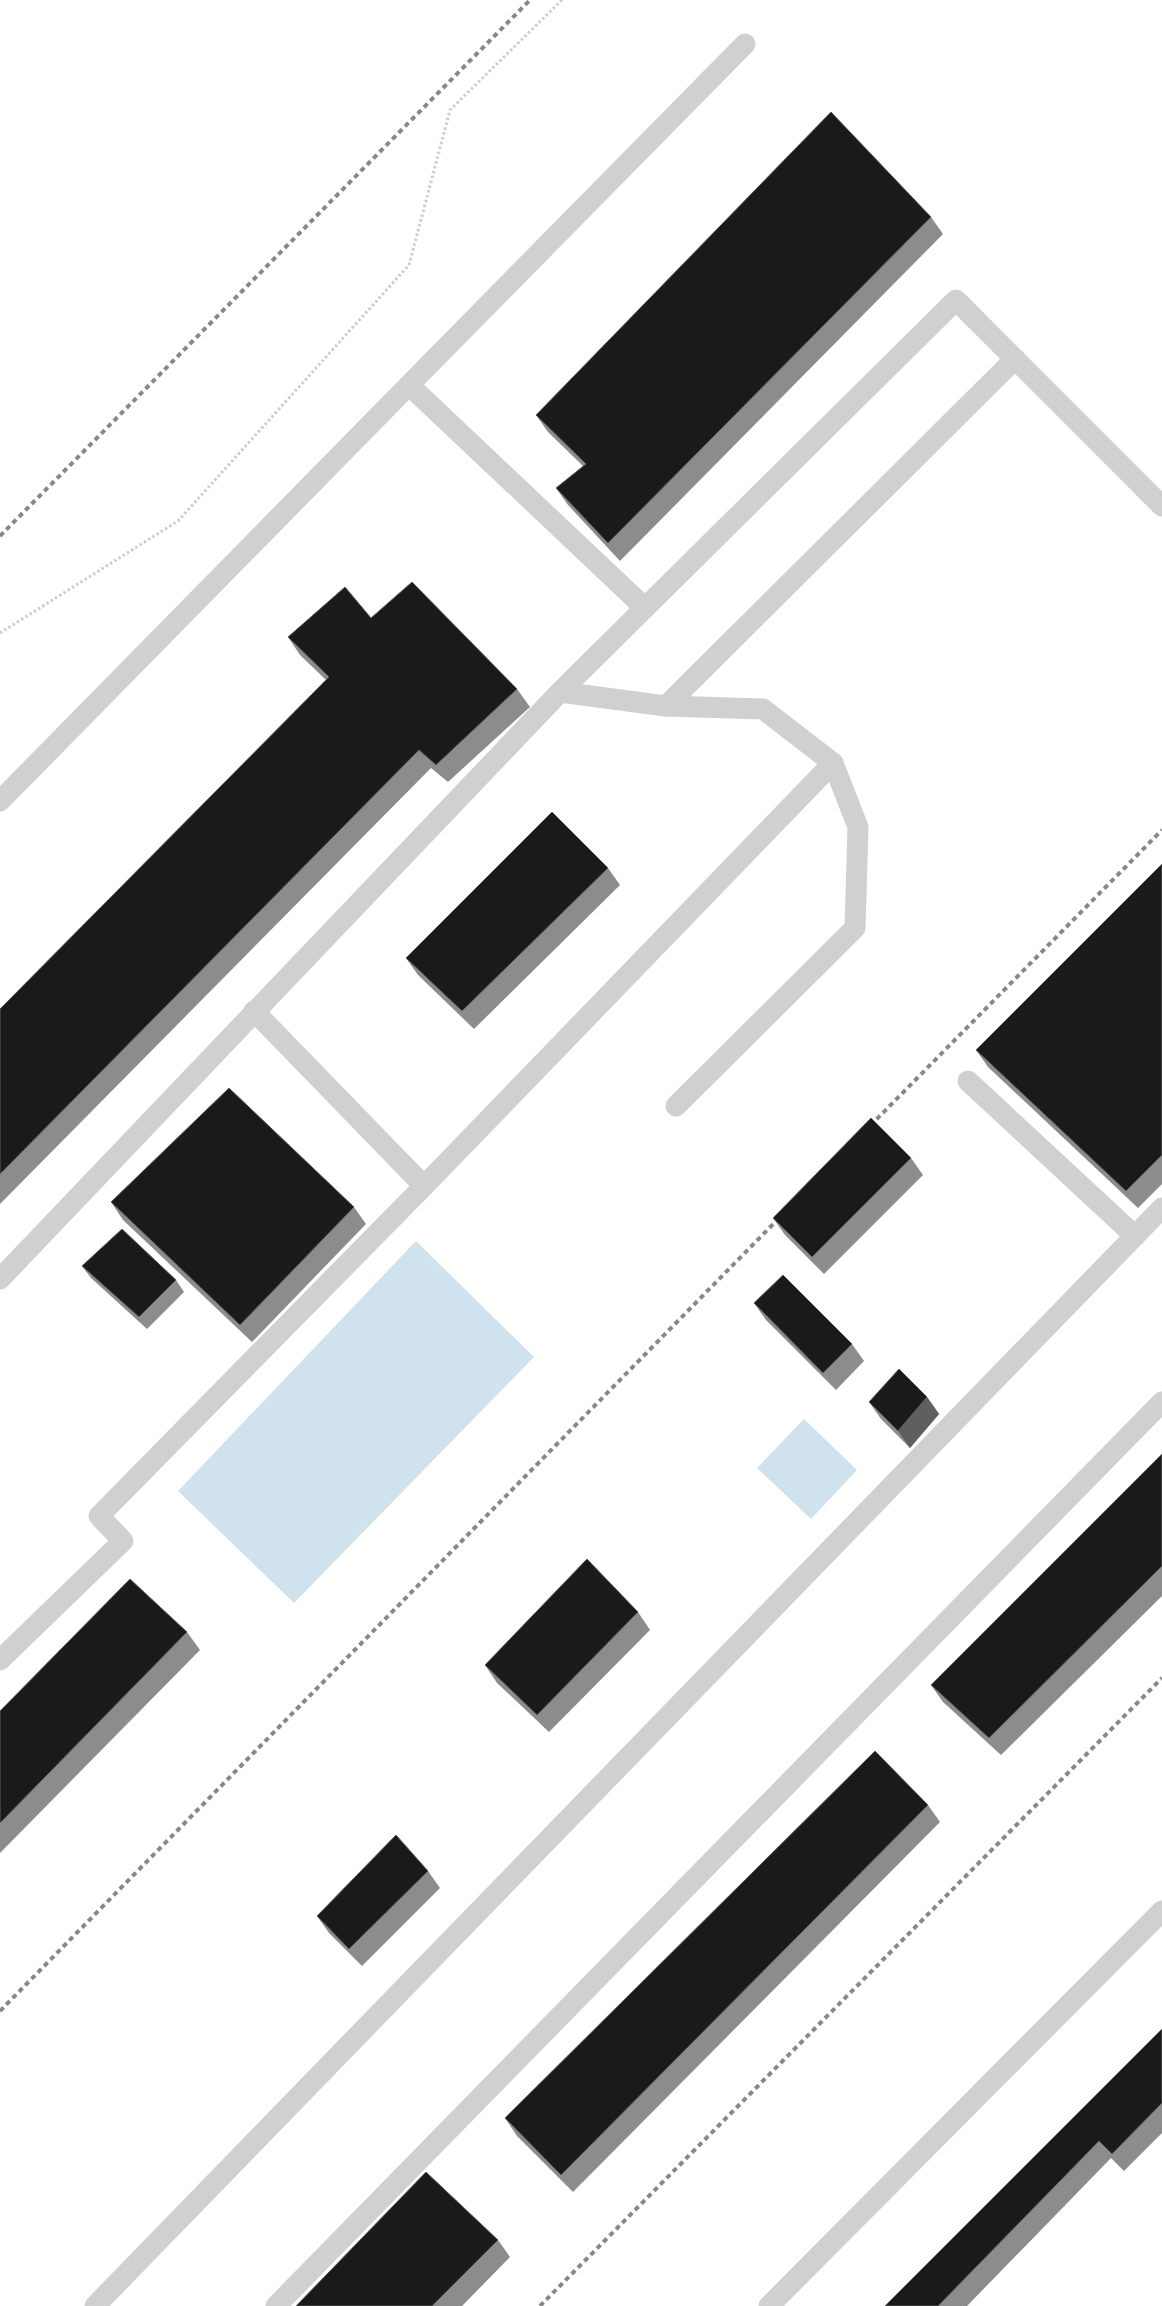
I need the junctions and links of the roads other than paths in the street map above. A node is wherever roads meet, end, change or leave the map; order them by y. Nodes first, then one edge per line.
1 (745, 44) dead end
2 (1015, 359) junction
3 (409, 385) junction
4 (1162, 506) edge
5 (645, 608) junction
6 (560, 692) junction
7 (666, 706) junction
8 (832, 763) junction
9 (0, 801) edge
10 (254, 1011) junction
11 (968, 1081) dead end
12 (676, 1106) dead end
13 (424, 1186) junction
14 (1162, 1208) edge
15 (1135, 1236) junction
16 (0, 1279) edge
17 (1162, 1402) edge
18 (0, 1660) edge
19 (1162, 1911) edge
20 (95, 2306) edge
21 (276, 2306) edge
22 (769, 2306) edge

1 - 3 lane
2 - 4 lane
2 - 5 lane
2 - 7 lane
3 - 5 lane
3 - 9 lane
5 - 6 lane
6 - 7 lane
6 - 10 lane
7 - 8 lane
8 - 12 lane
8 - 13 lane
10 - 13 lane
10 - 16 lane
11 - 15 lane
13 - 18 lane
14 - 15 lane
15 - 20 lane
17 - 21 lane
19 - 22 lane

